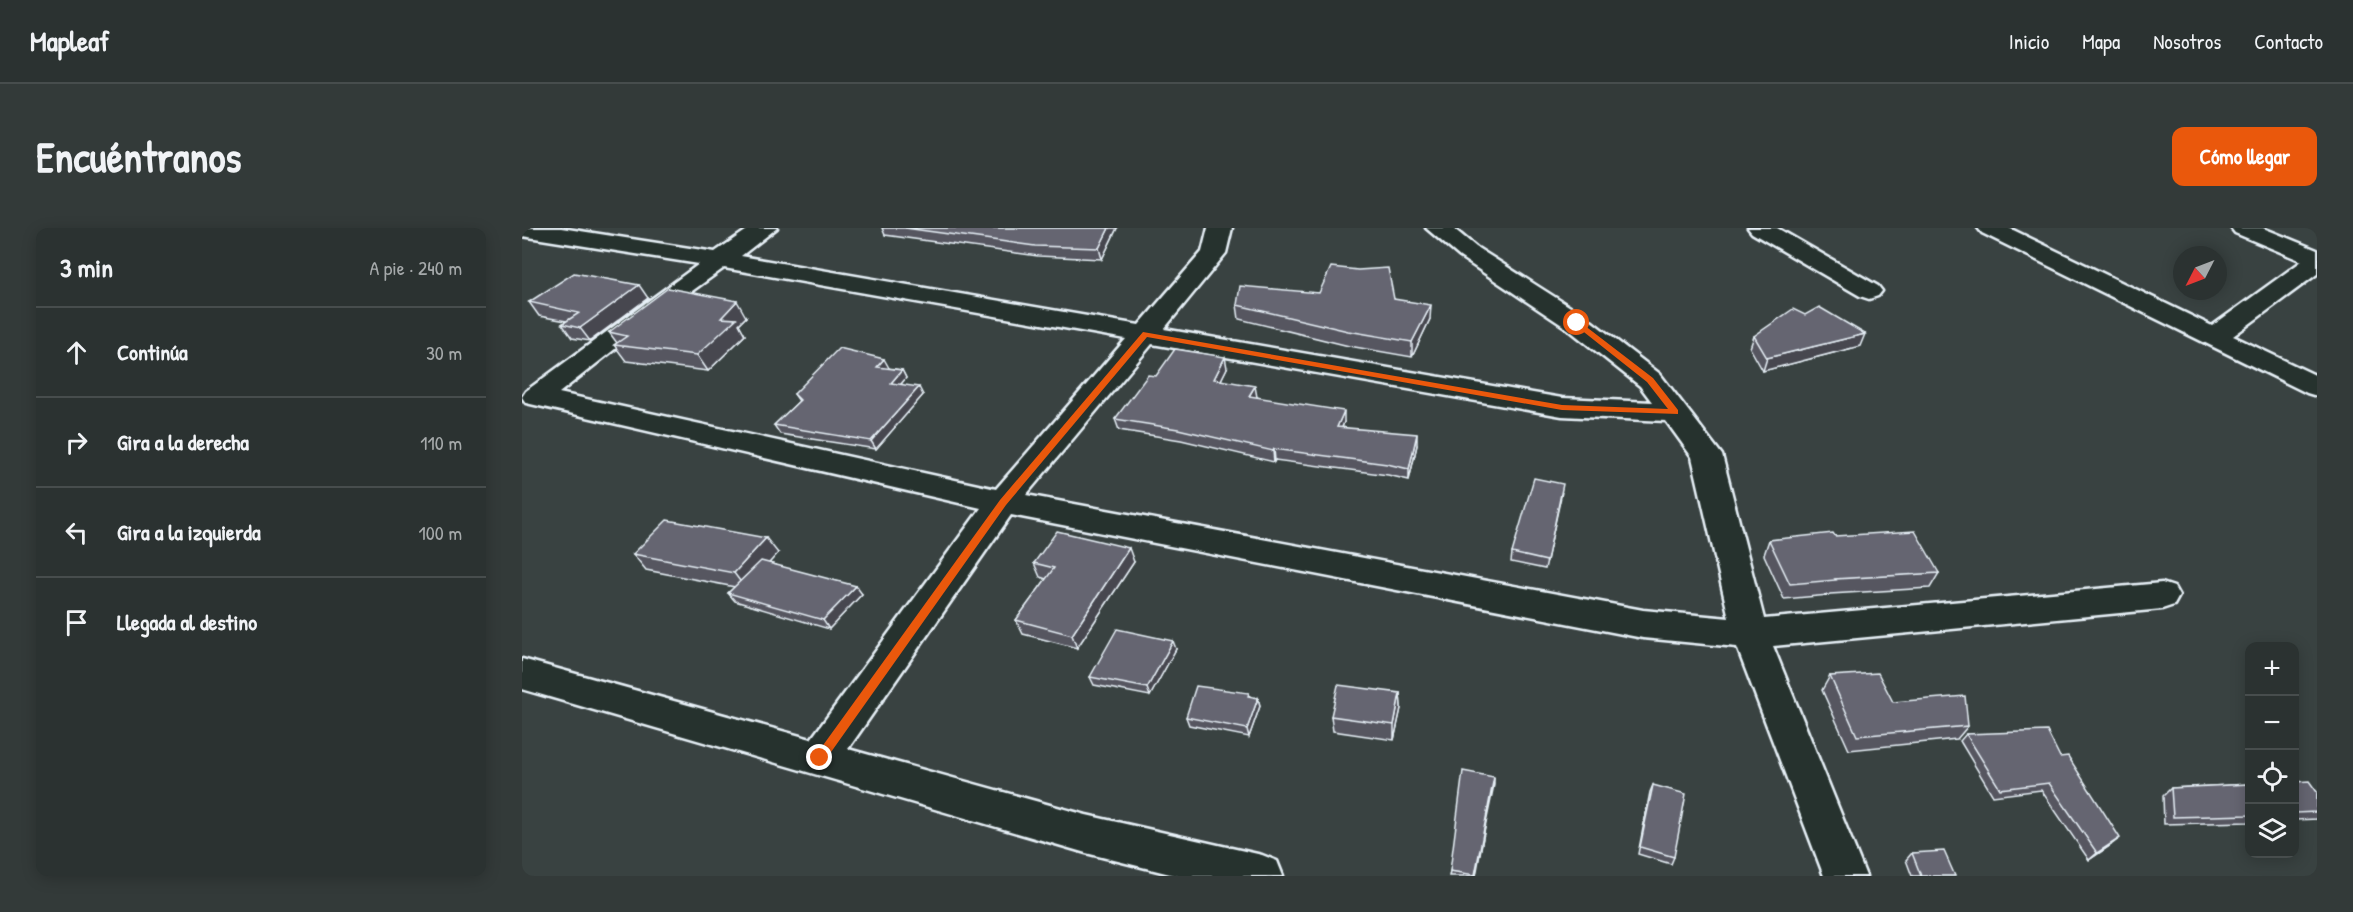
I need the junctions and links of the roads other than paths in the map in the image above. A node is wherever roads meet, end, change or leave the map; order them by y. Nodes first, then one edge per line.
1 (765, 228) edge
2 (1220, 228) edge
3 (1438, 228) edge
4 (1760, 228) edge
5 (1990, 228) edge
6 (2243, 228) edge
7 (522, 229) edge
8 (720, 260) junction
9 (2317, 260) edge
10 (1869, 291) dead end
11 (1146, 334) junction
12 (2214, 337) junction
13 (2317, 387) edge
14 (1675, 412) junction
15 (1003, 502) junction
16 (2162, 596) dead end
17 (1750, 634) junction
18 (522, 675) edge
19 (820, 758) junction
20 (1262, 876) edge
21 (1845, 876) edge

1 - 8 street
2 - 11 street
3 - 14 street
4 - 10 street
5 - 12 street
6 - 9 street
7 - 8 street
8 - 11 street
8 - 15 street
9 - 12 street
11 - 14 street
11 - 15 street
12 - 13 street
14 - 17 street
15 - 17 street
15 - 19 street
16 - 17 street
17 - 21 street
18 - 19 street
19 - 20 street

